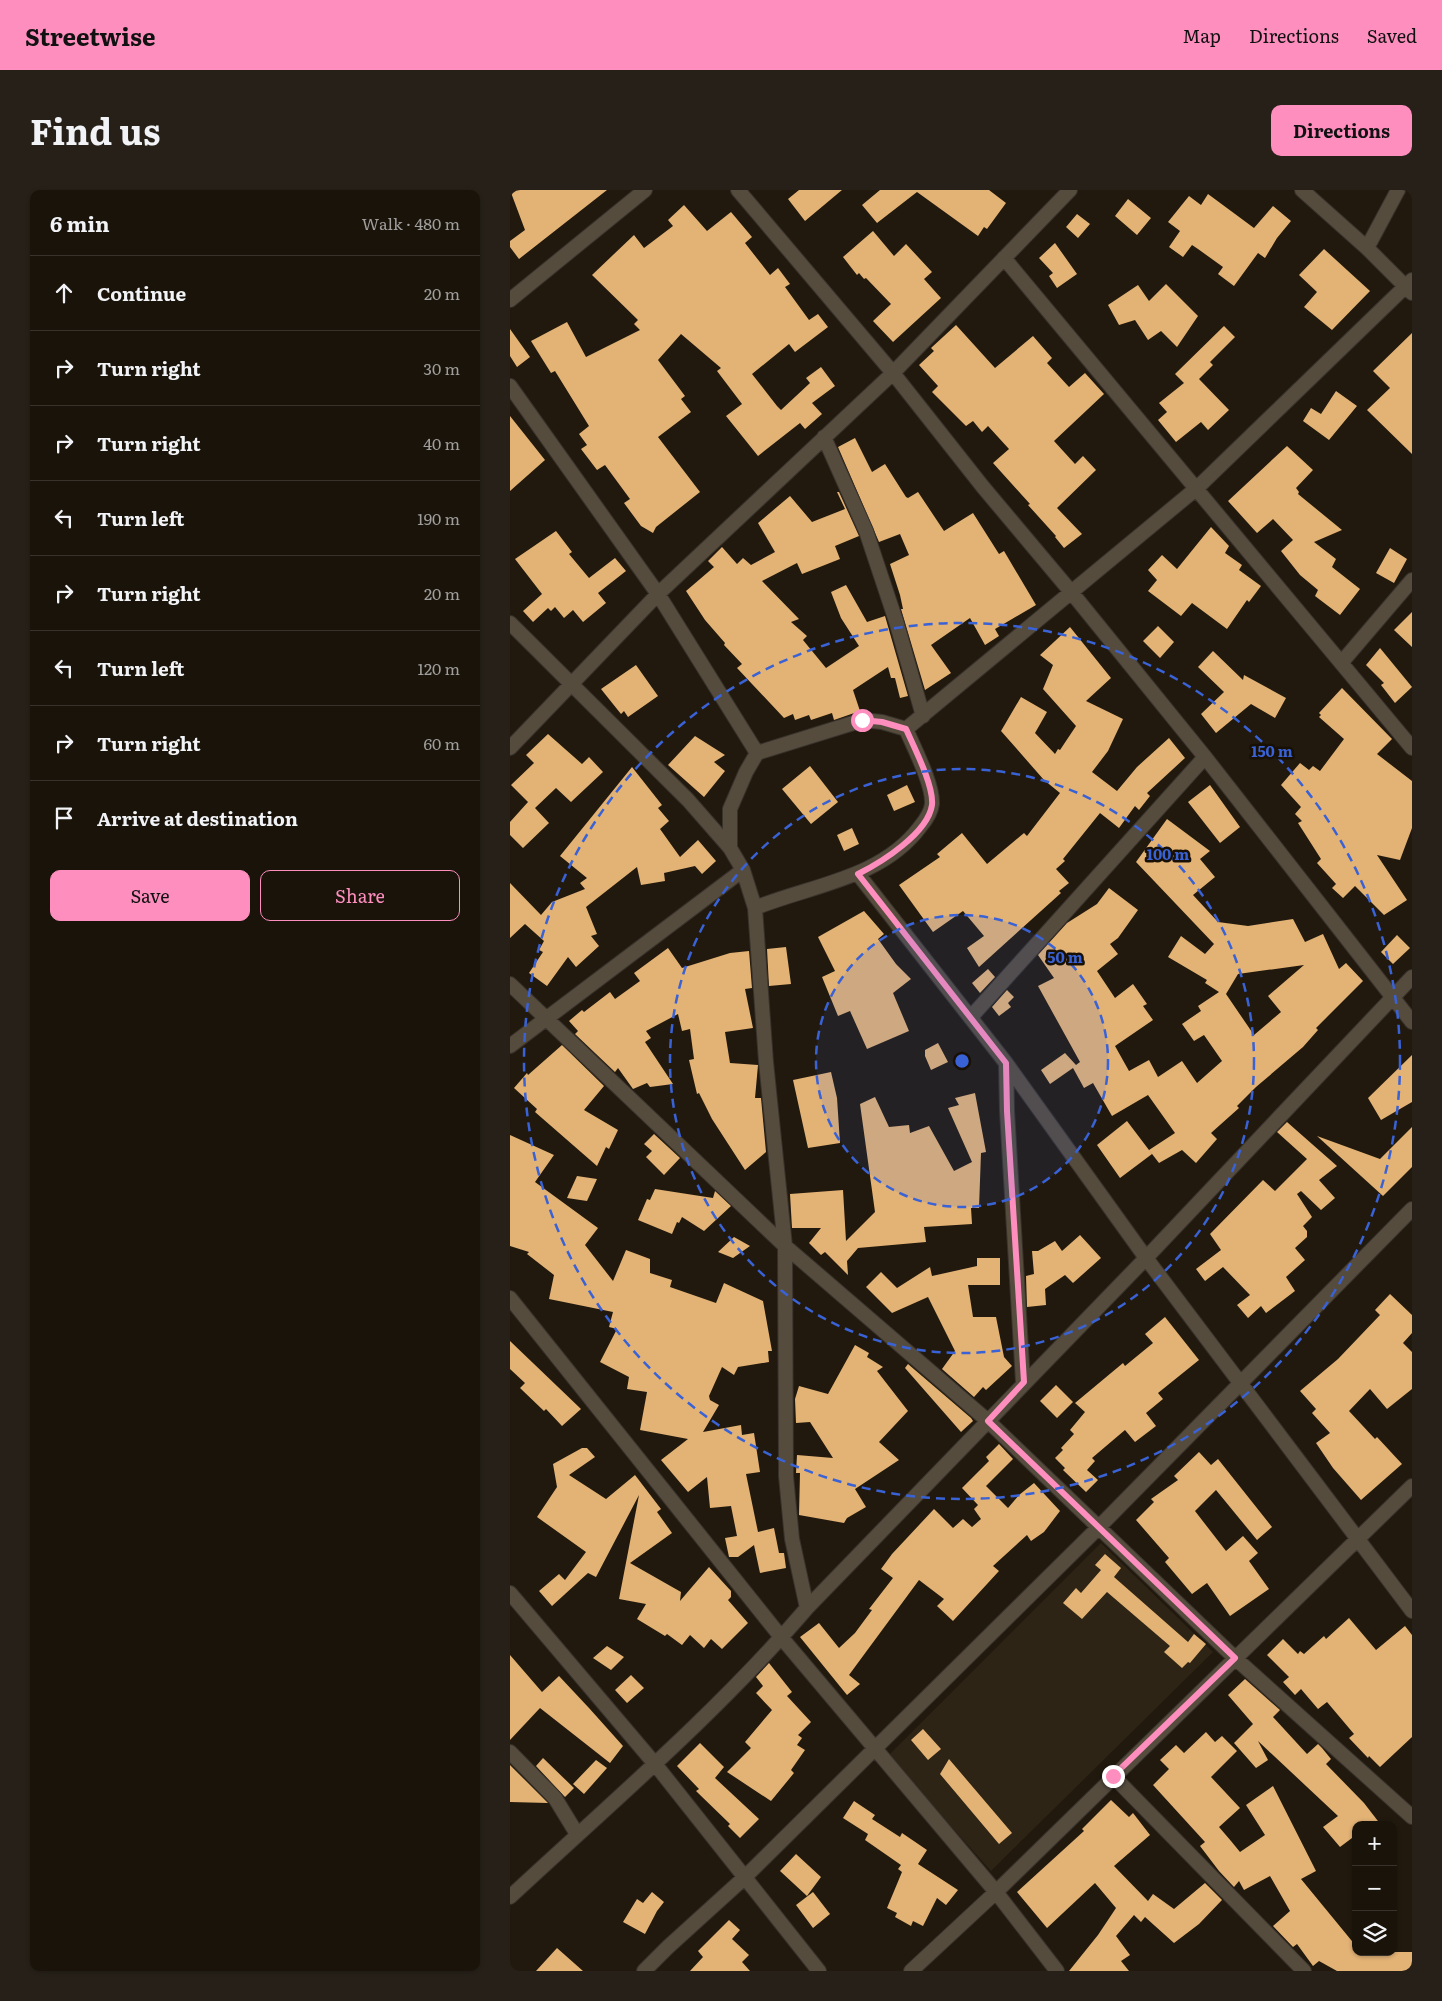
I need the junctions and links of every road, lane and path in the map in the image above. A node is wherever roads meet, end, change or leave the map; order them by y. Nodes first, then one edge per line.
1 (645, 190) edge
2 (738, 190) edge
3 (1070, 190) edge
4 (1302, 190) edge
5 (1398, 190) edge
6 (1367, 248) junction
7 (1004, 258) junction
8 (1410, 286) edge
9 (510, 300) edge
10 (893, 373) junction
11 (510, 386) edge
12 (824, 437) junction
13 (1197, 488) junction
14 (1412, 580) edge
15 (1072, 592) junction
16 (658, 594) junction
17 (510, 623) edge
18 (1342, 662) junction
19 (572, 686) junction
20 (922, 716) junction
21 (906, 729) junction
22 (510, 748) edge
23 (1412, 748) edge
24 (757, 753) junction
25 (1205, 757) junction
26 (730, 848) junction
27 (743, 870) junction
28 (858, 874) junction
29 (756, 908) junction
30 (1412, 977) edge
31 (510, 984) edge
32 (1394, 997) junction
33 (971, 1017) junction
34 (546, 1018) junction
35 (1412, 1022) edge
36 (510, 1046) edge
37 (1006, 1063) junction
38 (1412, 1209) edge
39 (785, 1246) junction
40 (1146, 1258) junction
41 (510, 1298) edge
42 (1024, 1382) junction
43 (1240, 1382) junction
44 (988, 1421) junction
45 (1412, 1486) edge
46 (1098, 1528) junction
47 (1358, 1538) junction
48 (510, 1593) edge
49 (807, 1608) junction
50 (1412, 1611) edge
51 (781, 1637) junction
52 (1235, 1658) junction
53 (875, 1750) junction
54 (510, 1752) edge
55 (655, 1764) junction
56 (1113, 1776) junction
57 (1412, 1817) edge
58 (577, 1834) junction
59 (744, 1878) junction
60 (996, 1892) junction
61 (510, 1897) edge
62 (644, 1971) edge
63 (819, 1971) edge
64 (911, 1971) edge
65 (1057, 1971) edge
66 (1304, 1971) edge

1 - 9 street
2 - 10 street
3 - 7 street
4 - 6 street
5 - 6 street
6 - 8 street
7 - 10 street
7 - 13 street
8 - 13 street
10 - 12 street
10 - 15 street
11 - 16 street
12 - 16 street
12 - 20 street
13 - 15 street
13 - 18 street
14 - 18 street
15 - 20 street
15 - 25 street
16 - 19 street
16 - 24 street
17 - 19 street
18 - 23 street
19 - 22 street
19 - 26 street
20 - 21 street
21 - 24 street
21 - 28 street
24 - 26 street
25 - 32 street
25 - 33 street
26 - 27 street
27 - 29 street
27 - 34 street
28 - 29 street
28 - 33 street
29 - 39 street
30 - 32 street
31 - 34 street
32 - 35 street
32 - 40 street
33 - 37 street
34 - 36 street
34 - 39 street
37 - 40 street
37 - 42 street
38 - 43 street
39 - 44 street
39 - 49 street
40 - 42 street
40 - 43 street
41 - 51 street
42 - 44 street
43 - 46 street
43 - 47 street
44 - 46 street
44 - 49 street
45 - 47 street
46 - 52 street
46 - 53 street
47 - 50 street
47 - 52 street
48 - 55 street
49 - 51 street
51 - 53 street
51 - 55 street
52 - 56 street
52 - 57 street
53 - 59 street
53 - 60 street
54 - 58 street
55 - 58 street
55 - 59 street
56 - 60 street
56 - 66 street
58 - 61 street
59 - 62 street
59 - 63 street
60 - 64 street
60 - 65 street

